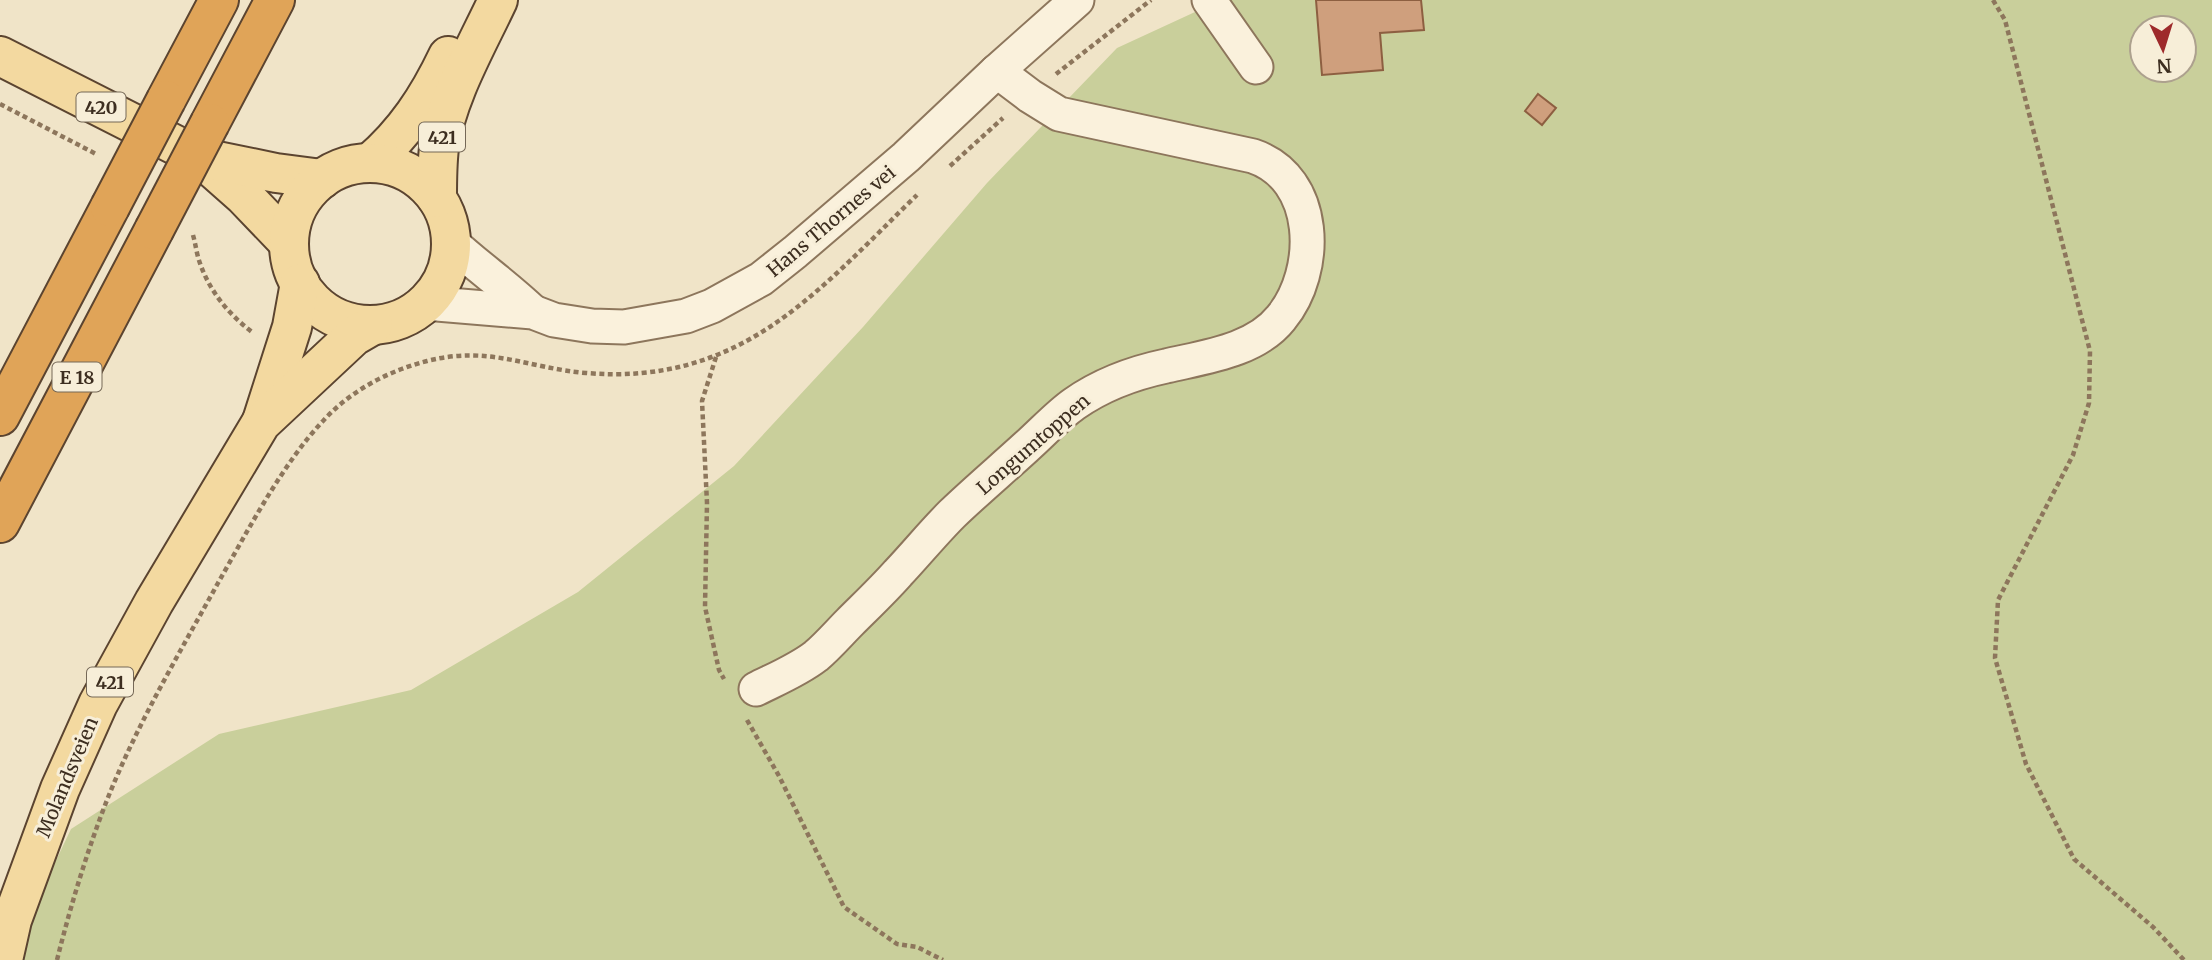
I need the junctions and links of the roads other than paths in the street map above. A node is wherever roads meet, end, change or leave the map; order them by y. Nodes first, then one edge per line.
1 (219, 0) edge
2 (275, 0) edge
3 (475, 0) edge
4 (498, 0) edge
5 (1077, 0) edge
6 (1209, 0) edge
7 (0, 56) edge
8 (1256, 66) dead end
9 (997, 71) junction
10 (206, 140) junction
11 (370, 163) junction
12 (322, 179) junction
13 (437, 198) junction
14 (289, 243) junction
15 (452, 243) junction
16 (299, 284) junction
17 (425, 303) junction
18 (533, 312) junction
19 (373, 325) junction
20 (0, 416) edge
21 (261, 424) junction
22 (0, 523) edge
23 (756, 689) dead end
24 (3, 960) edge

1 - 20 highway, E 18, bridge
2 - 10 highway, E 18
3 - 11 main road, 421
4 - 13 main road, 421
5 - 9 street, Hans Thornes vei
6 - 8 street
7 - 10 main road, 420
9 - 18 street, Hans Thornes vei
9 - 23 street, Longumtoppen
10 - 12 main road, 420
10 - 14 main road, 420
10 - 22 highway, E 18, bridge
11 - 12 main road, 421
11 - 13 main road, 421
12 - 14 main road, 421
13 - 15 main road, 421
14 - 16 main road, 421
15 - 17 main road, 421
15 - 18 street, Hans Thornes vei
16 - 19 main road, 421
16 - 21 main road, Molandsveien / 421
17 - 18 street, Hans Thornes vei
17 - 19 main road, 421
19 - 21 main road, Molandsveien / 421
21 - 24 main road, Molandsveien / 421

